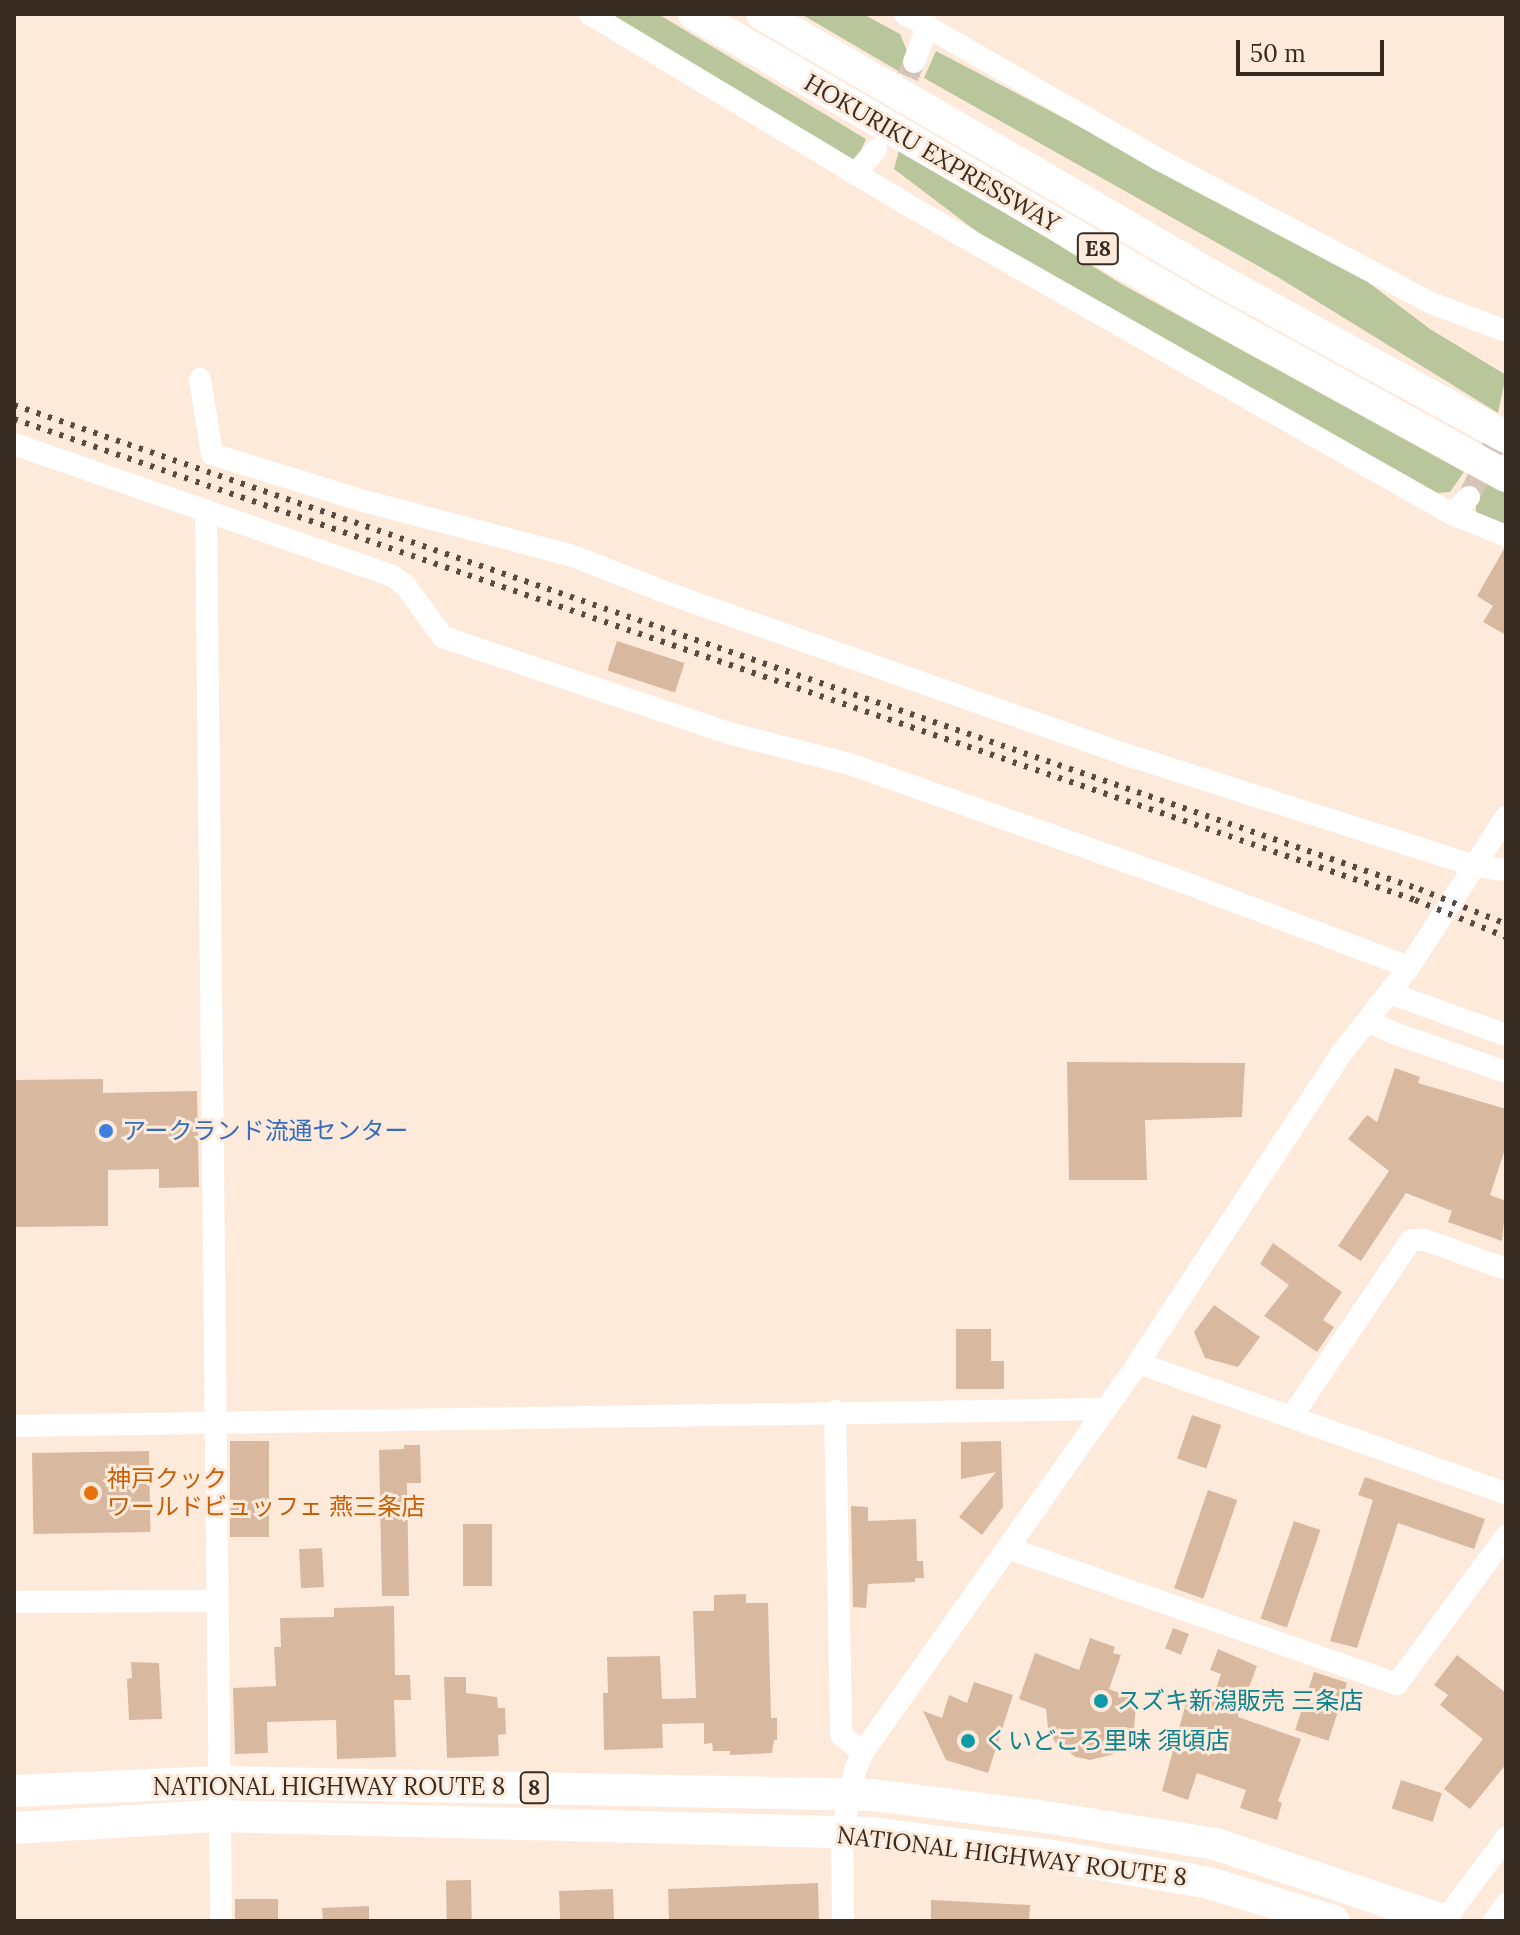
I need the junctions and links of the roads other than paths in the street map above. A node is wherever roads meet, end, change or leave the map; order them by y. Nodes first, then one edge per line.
1 (590, 14) edge
2 (694, 14) edge
3 (762, 14) edge
4 (905, 14) edge
5 (928, 26) junction
6 (914, 62) tunnel mouth
7 (876, 150) tunnel mouth
8 (855, 174) junction
9 (1506, 331) edge
10 (200, 379) dead end
11 (1506, 437) edge
12 (14, 444) edge
13 (1506, 476) edge
14 (1469, 497) tunnel mouth
15 (206, 510) junction
16 (1452, 514) junction
17 (1506, 536) edge
18 (1506, 817) edge
19 (1476, 866) junction
20 (1506, 870) edge
21 (1409, 967) junction
22 (1390, 993) junction
23 (1368, 1021) junction
24 (1506, 1035) edge
25 (1506, 1072) edge
26 (1506, 1269) edge
27 (1138, 1363) junction
28 (1104, 1409) junction
29 (835, 1411) junction
30 (1292, 1416) junction
31 (214, 1425) junction
32 (14, 1426) edge
33 (1506, 1493) edge
34 (1506, 1536) edge
35 (1008, 1548) junction
36 (217, 1601) junction
37 (14, 1602) edge
38 (863, 1752) junction
39 (219, 1782) junction
40 (14, 1791) edge
41 (850, 1795) junction
42 (219, 1816) junction
43 (14, 1828) edge
44 (842, 1832) junction
45 (1506, 1838) edge
46 (1506, 1904) edge
47 (221, 1921) edge
48 (843, 1921) edge
49 (1333, 1921) edge
50 (1444, 1921) edge
51 (1494, 1921) edge

1 - 8 street
2 - 13 highway, HOKURIKU EXPRESSWAY / E8
3 - 11 highway, HOKURIKU EXPRESSWAY / E8
4 - 5 street
5 - 6 street
5 - 9 street
7 - 8 street
8 - 16 street
10 - 19 street
12 - 15 street
14 - 16 street
15 - 21 street
15 - 31 street
16 - 17 street
18 - 19 street
19 - 20 street
19 - 21 street
21 - 22 street
22 - 23 street
22 - 24 street
23 - 25 street
23 - 27 street
26 - 30 street
27 - 28 street
27 - 30 street
28 - 29 street
28 - 35 street
29 - 31 street
29 - 38 street
30 - 33 street
31 - 32 street
31 - 36 street
34 - 35 street
35 - 38 street
36 - 37 street
36 - 39 street
38 - 41 street
39 - 40 highway, NATIONAL HIGHWAY ROUTE 8 / 8
39 - 41 highway, NATIONAL HIGHWAY ROUTE 8 / 8
39 - 42 street
41 - 44 street
41 - 50 highway, NATIONAL HIGHWAY ROUTE 8 / 8
42 - 43 highway, NATIONAL HIGHWAY ROUTE 8 / 8
42 - 44 highway, NATIONAL HIGHWAY ROUTE 8 / 8
42 - 47 street
44 - 48 street
44 - 49 highway, NATIONAL HIGHWAY ROUTE 8 / 8
45 - 50 street
46 - 51 street

